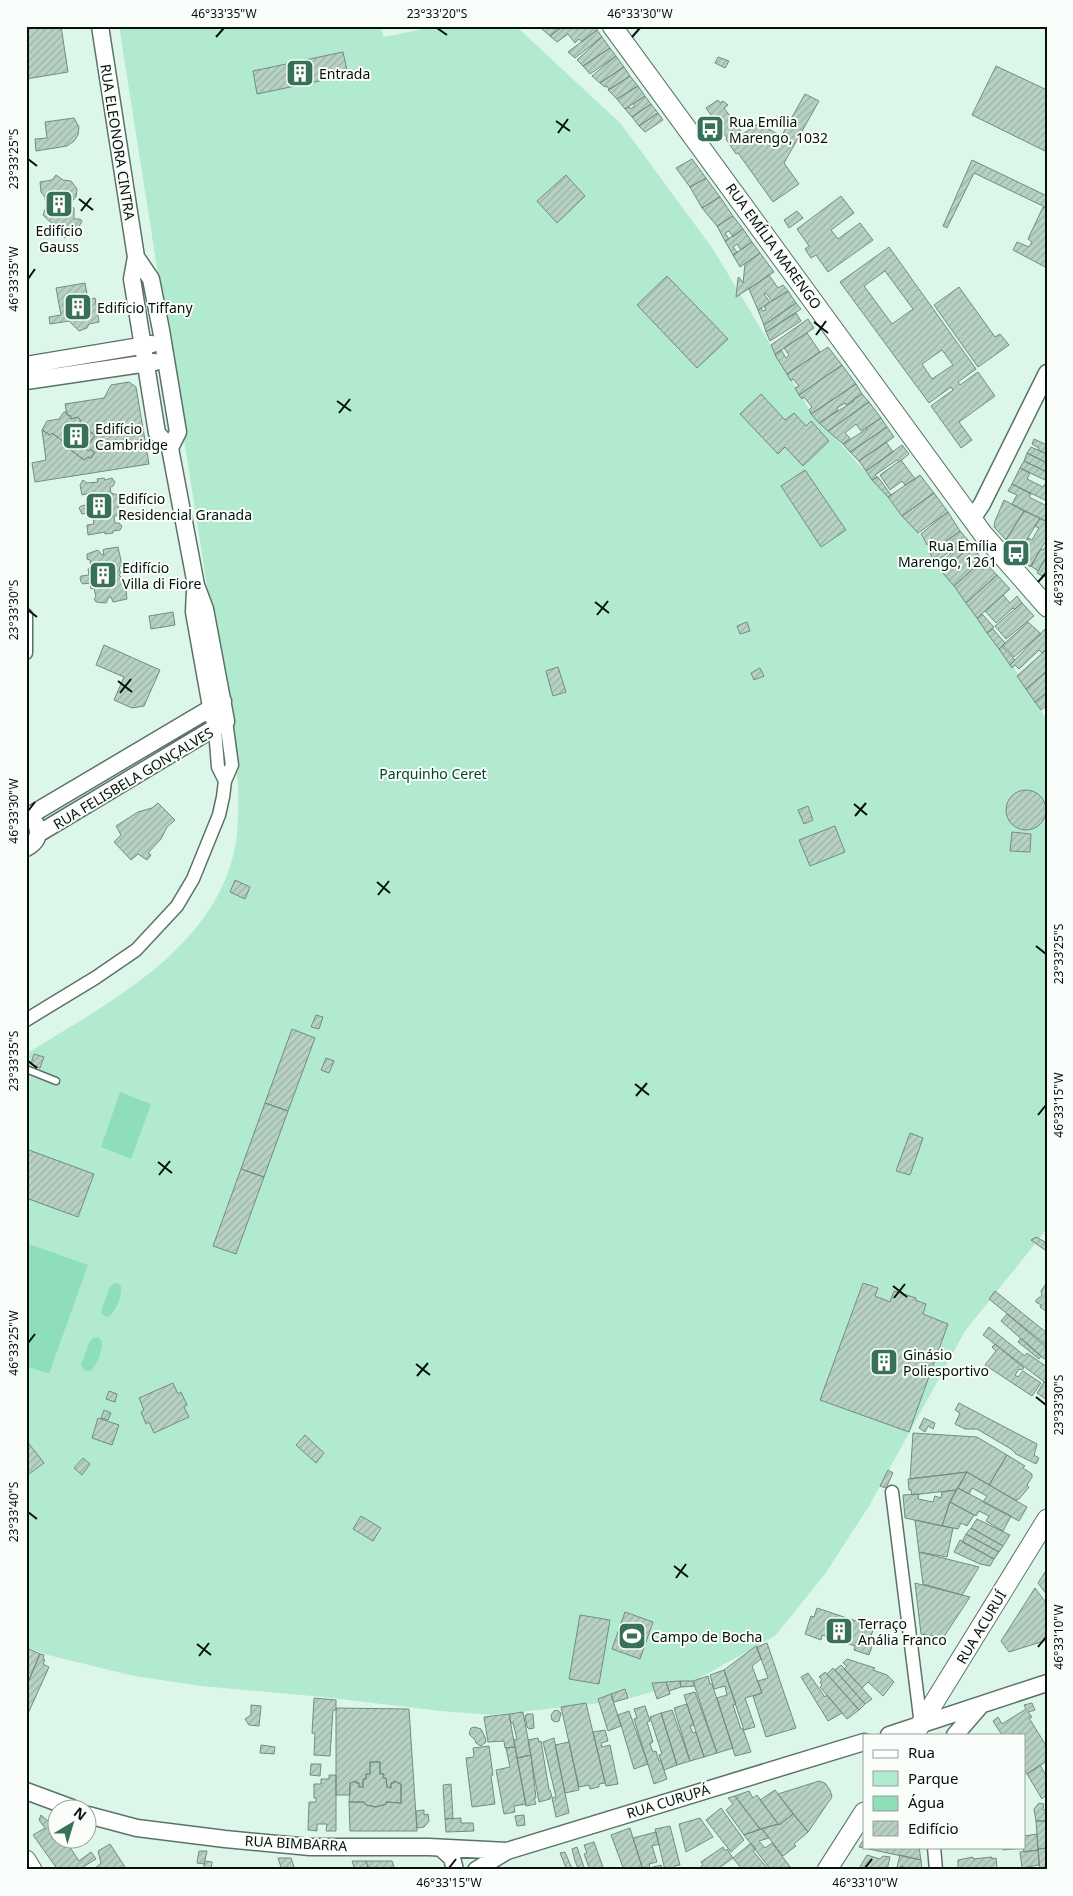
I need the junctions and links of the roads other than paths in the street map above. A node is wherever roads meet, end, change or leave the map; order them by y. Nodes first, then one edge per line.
1 (100, 26) edge
2 (612, 26) edge
3 (136, 257) junction
4 (163, 342) junction
5 (143, 346) junction
6 (165, 360) junction
7 (146, 363) junction
8 (26, 365) edge
9 (1047, 373) edge
10 (26, 381) edge
11 (170, 448) junction
12 (972, 519) junction
13 (1047, 606) edge
14 (26, 615) edge
15 (26, 653) edge
16 (217, 705) junction
17 (221, 725) junction
18 (27, 817) edge
19 (38, 834) junction
20 (26, 848) edge
21 (26, 1020) edge
22 (26, 1069) edge
23 (56, 1081) dead end
24 (892, 1492) dead end
25 (1047, 1519) edge
26 (1047, 1683) edge
27 (981, 1705) junction
28 (919, 1732) edge
29 (900, 1734) edge
30 (957, 1734) edge
31 (863, 1742) edge
32 (26, 1791) edge
33 (48, 1799) edge
34 (863, 1814) edge
35 (98, 1818) edge
36 (441, 1848) junction
37 (934, 1848) edge
38 (507, 1851) junction
39 (26, 1860) edge
40 (32, 1870) edge
41 (455, 1870) edge
42 (476, 1870) edge
43 (827, 1870) edge
44 (936, 1870) edge

1 - 3 street, RUA ELEONORA CINTRA
2 - 12 main road, RUA EMÍLIA MARENGO
3 - 4 street, RUA ELEONORA CINTRA
3 - 5 street, RUA ELEONORA CINTRA
4 - 5 street
4 - 6 street, RUA ELEONORA CINTRA
5 - 7 street, RUA ELEONORA CINTRA
5 - 8 street
6 - 7 street
6 - 11 street, RUA ELEONORA CINTRA
7 - 10 street
7 - 11 street, RUA ELEONORA CINTRA
9 - 12 street
11 - 16 street, RUA ELEONORA CINTRA
12 - 13 main road, RUA EMÍLIA MARENGO
14 - 15 street
16 - 17 street, RUA ELEONORA CINTRA
16 - 18 street, RUA FELISBELA GONÇALVES
17 - 19 street, RUA FELISBELA GONÇALVES
17 - 21 street, RUA ELEONORA CINTRA
18 - 19 street
19 - 20 street, RUA FELISBELA GONÇALVES
22 - 23 lane
24 - 28 street
25 - 28 main road, RUA ACURUÍ
26 - 27 street
27 - 28 street
27 - 30 street
28 - 29 street
31 - 38 street, RUA CURUPÁ
32 - 33 street
34 - 43 main road
35 - 36 street, RUA BIMBARRA
36 - 38 street, RUA BIMBARRA
36 - 41 street
37 - 44 street
38 - 42 street, RUA CURUPÁ
39 - 40 main road

